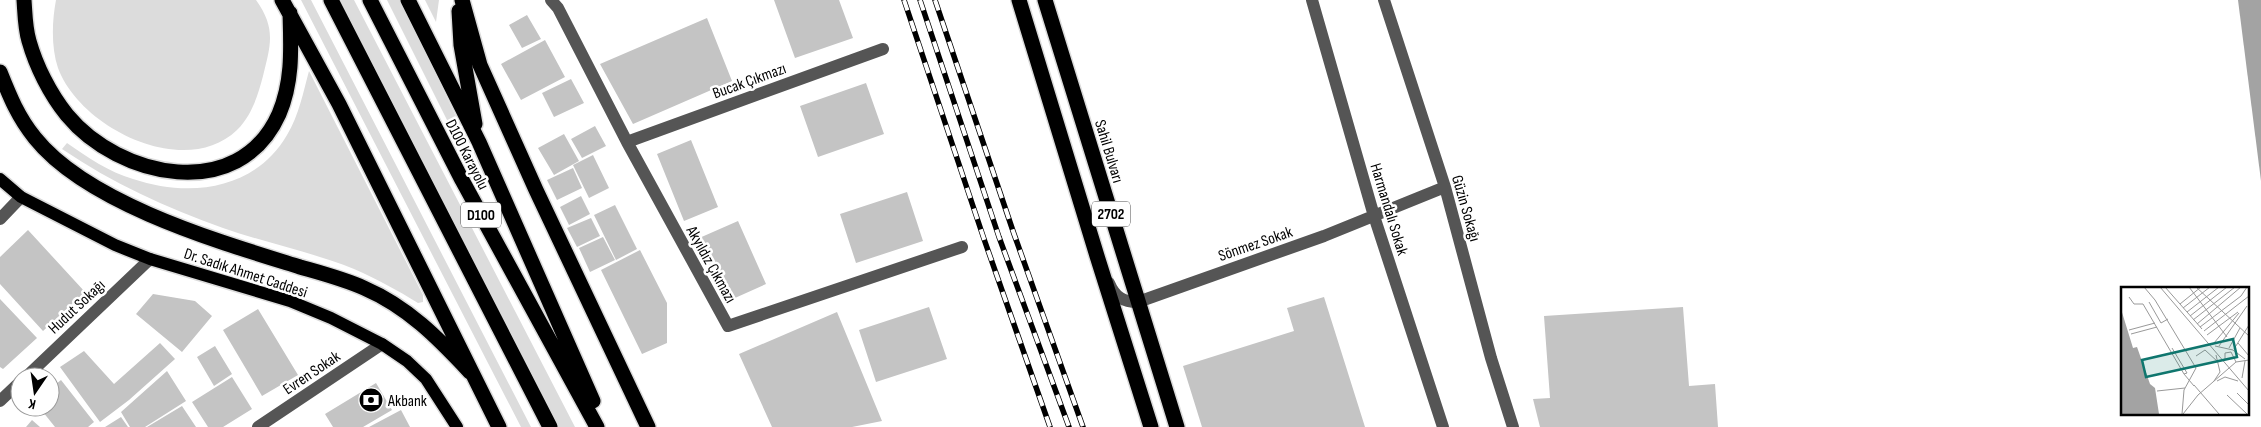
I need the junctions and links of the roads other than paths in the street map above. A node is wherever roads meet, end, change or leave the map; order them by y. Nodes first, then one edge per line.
1 (24, 0) edge
2 (282, 0) edge
3 (331, 0) edge
4 (370, 0) edge
5 (408, 0) edge
6 (461, 0) edge
7 (551, 0) edge
8 (1019, 0) edge
9 (1045, 0) edge
10 (1312, 0) edge
11 (1384, 0) edge
12 (290, 13) junction
13 (883, 48) dead end
14 (0, 72) edge
15 (479, 142) junction
16 (626, 142) junction
17 (0, 179) edge
18 (1445, 186) junction
19 (21, 197) junction
20 (1374, 216) junction
21 (0, 218) edge
22 (962, 247) dead end
23 (1096, 256) junction
24 (150, 259) junction
25 (1138, 302) junction
26 (382, 344) junction
27 (37, 367) edge
28 (470, 372) junction
29 (10, 392) edge
30 (0, 401) edge
31 (258, 427) edge
32 (457, 427) edge
33 (498, 427) edge
34 (550, 427) edge
35 (597, 427) edge
36 (605, 427) edge
37 (648, 427) edge
38 (1151, 427) edge
39 (1177, 427) edge
40 (1443, 427) edge
41 (1514, 427) edge

1 - 12 highway
2 - 12 highway
3 - 34 highway, D100
4 - 35 highway, D100 Karayolu / D100
5 - 15 highway
6 - 15 highway
6 - 37 highway
7 - 16 street, Akyıldız Çıkmazı
8 - 23 highway, 2702
9 - 25 highway, Sahil Bulvarı / 2702
10 - 20 street, Harmandalı Sokak
11 - 18 street, Güzin Sokağı
12 - 28 highway
13 - 16 street, Bucak Çıkmazı
14 - 28 highway
15 - 36 highway
16 - 22 street, Akyıldız Çıkmazı
17 - 19 main road, Dr. Sadık Ahmet Caddesi
18 - 20 street, Sönmez Sokak
18 - 41 street, Güzin Sokağı
19 - 21 street
19 - 24 main road, Dr. Sadık Ahmet Caddesi
20 - 25 street, Sönmez Sokak
20 - 40 street, Harmandalı Sokak
23 - 25 street
23 - 38 highway, 2702
24 - 26 main road, Dr. Sadık Ahmet Caddesi
24 - 27 street, Hudut Sokağı
25 - 39 highway, Sahil Bulvarı / 2702
26 - 31 street, Evren Sokak
26 - 32 main road, Dr. Sadık Ahmet Caddesi
28 - 33 highway
29 - 30 street

